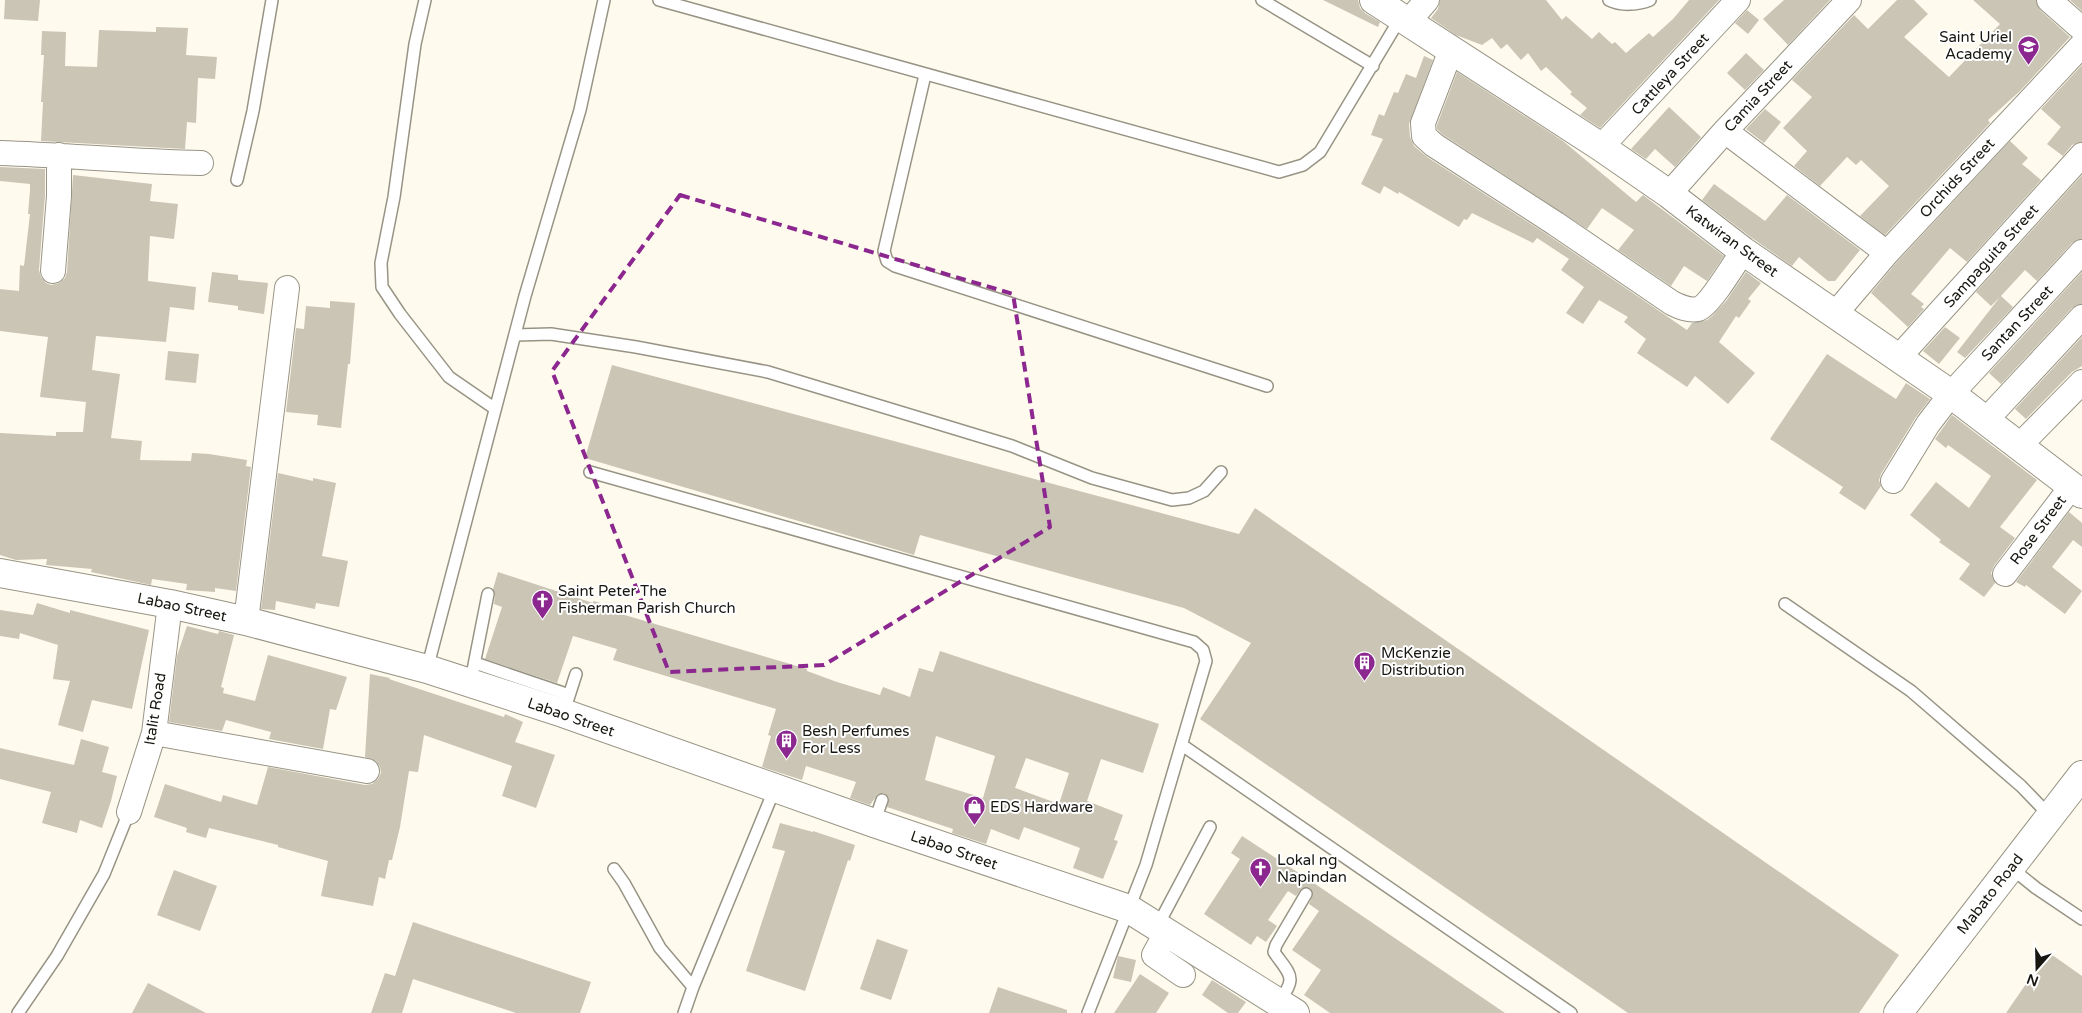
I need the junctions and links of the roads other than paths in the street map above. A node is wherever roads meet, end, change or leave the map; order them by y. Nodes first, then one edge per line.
1 (272, 0) edge
2 (425, 0) edge
3 (604, 0) edge
4 (659, 0) edge
5 (1262, 0) edge
6 (1374, 0) edge
7 (1427, 0) edge
8 (1609, 0) edge
9 (1650, 0) edge
10 (1738, 0) edge
11 (1849, 0) edge
12 (2049, 0) edge
13 (694, 5) edge
14 (1404, 19) junction
15 (2082, 29) edge
16 (2082, 44) edge
17 (1451, 50) junction
18 (1372, 66) junction
19 (925, 75) junction
20 (1724, 131) junction
21 (1601, 147) junction
22 (0, 153) edge
23 (59, 155) junction
24 (2082, 155) edge
25 (201, 163) dead end
26 (237, 180) dead end
27 (1669, 194) junction
28 (1743, 251) junction
29 (2082, 252) edge
30 (1887, 253) junction
31 (53, 271) dead end
32 (287, 288) dead end
33 (1835, 314) junction
34 (2082, 318) edge
35 (515, 335) junction
36 (1899, 357) junction
37 (2082, 382) edge
38 (1267, 386) dead end
39 (1951, 394) junction
40 (494, 408) junction
41 (1986, 420) junction
42 (2018, 446) junction
43 (590, 472) dead end
44 (1221, 472) dead end
45 (1893, 482) dead end
46 (2077, 490) edge
47 (0, 573) edge
48 (2005, 574) dead end
49 (488, 594) dead end
50 (170, 604) junction
51 (1785, 604) dead end
52 (246, 621) junction
53 (427, 669) junction
54 (472, 673) junction
55 (576, 674) dead end
56 (566, 704) junction
57 (154, 733) junction
58 (1182, 745) junction
59 (367, 771) dead end
60 (2081, 779) edge
61 (775, 788) junction
62 (130, 812) joint
63 (2050, 816) junction
64 (1210, 827) dead end
65 (2010, 867) junction
66 (614, 869) dead end
67 (1306, 894) dead end
68 (1129, 909) junction
69 (2082, 919) edge
70 (1161, 930) junction
71 (1183, 975) dead end
72 (693, 987) junction
73 (1286, 1008) edge
74 (18, 1013) edge
75 (684, 1013) edge
76 (1088, 1013) edge
77 (1570, 1013) edge
78 (1898, 1013) edge

1 - 26 lane
2 - 40 lane
3 - 35 lane
4 - 13 lane
5 - 18 lane
6 - 14 main road, Katwiran Street
7 - 14 street
8 - 9 lane
10 - 21 street, Cattleya Street
11 - 20 street, Camia Street
12 - 15 street
13 - 19 lane
14 - 17 main road, Katwiran Street
14 - 18 lane
16 - 30 street, Orchids Street
17 - 21 main road, Katwiran Street
17 - 28 street
18 - 19 lane
19 - 38 lane
20 - 27 street, Camia Street
20 - 30 street
21 - 27 main road, Katwiran Street
22 - 23 street
23 - 25 street
23 - 31 street
24 - 36 street, Sampaguita Street
27 - 28 main road, Katwiran Street
28 - 33 main road, Katwiran Street
29 - 39 street, Santan Street
30 - 33 street, Orchids Street
32 - 52 street
33 - 36 main road, Katwiran Street
34 - 41 street
35 - 40 lane
35 - 44 lane
36 - 39 main road, Katwiran Street
37 - 42 street
39 - 41 main road, Katwiran Street
39 - 45 street, Santan Street
40 - 53 lane
41 - 42 main road, Katwiran Street
42 - 46 main road, Katwiran Street
43 - 58 lane
46 - 48 street, Rose Street
47 - 50 main road, Labao Street
49 - 54 lane
50 - 52 main road, Labao Street
50 - 57 street, Italit Road
51 - 63 lane
52 - 53 main road, Labao Street
53 - 54 main road, Labao Street
54 - 56 main road, Labao Street
55 - 56 lane
56 - 61 main road, Labao Street
57 - 59 street
57 - 62 street, Italit Road
58 - 68 lane
58 - 77 lane
60 - 63 main road, Mabato Road
61 - 68 main road, Labao Street
61 - 72 lane
62 - 74 lane
63 - 65 main road, Mabato Road
64 - 70 lane
65 - 69 lane
65 - 78 main road, Mabato Road
66 - 72 lane
67 - 73 lane
68 - 70 main road, Labao Street
68 - 76 lane
70 - 71 street
70 - 73 main road, Labao Street
72 - 75 lane

